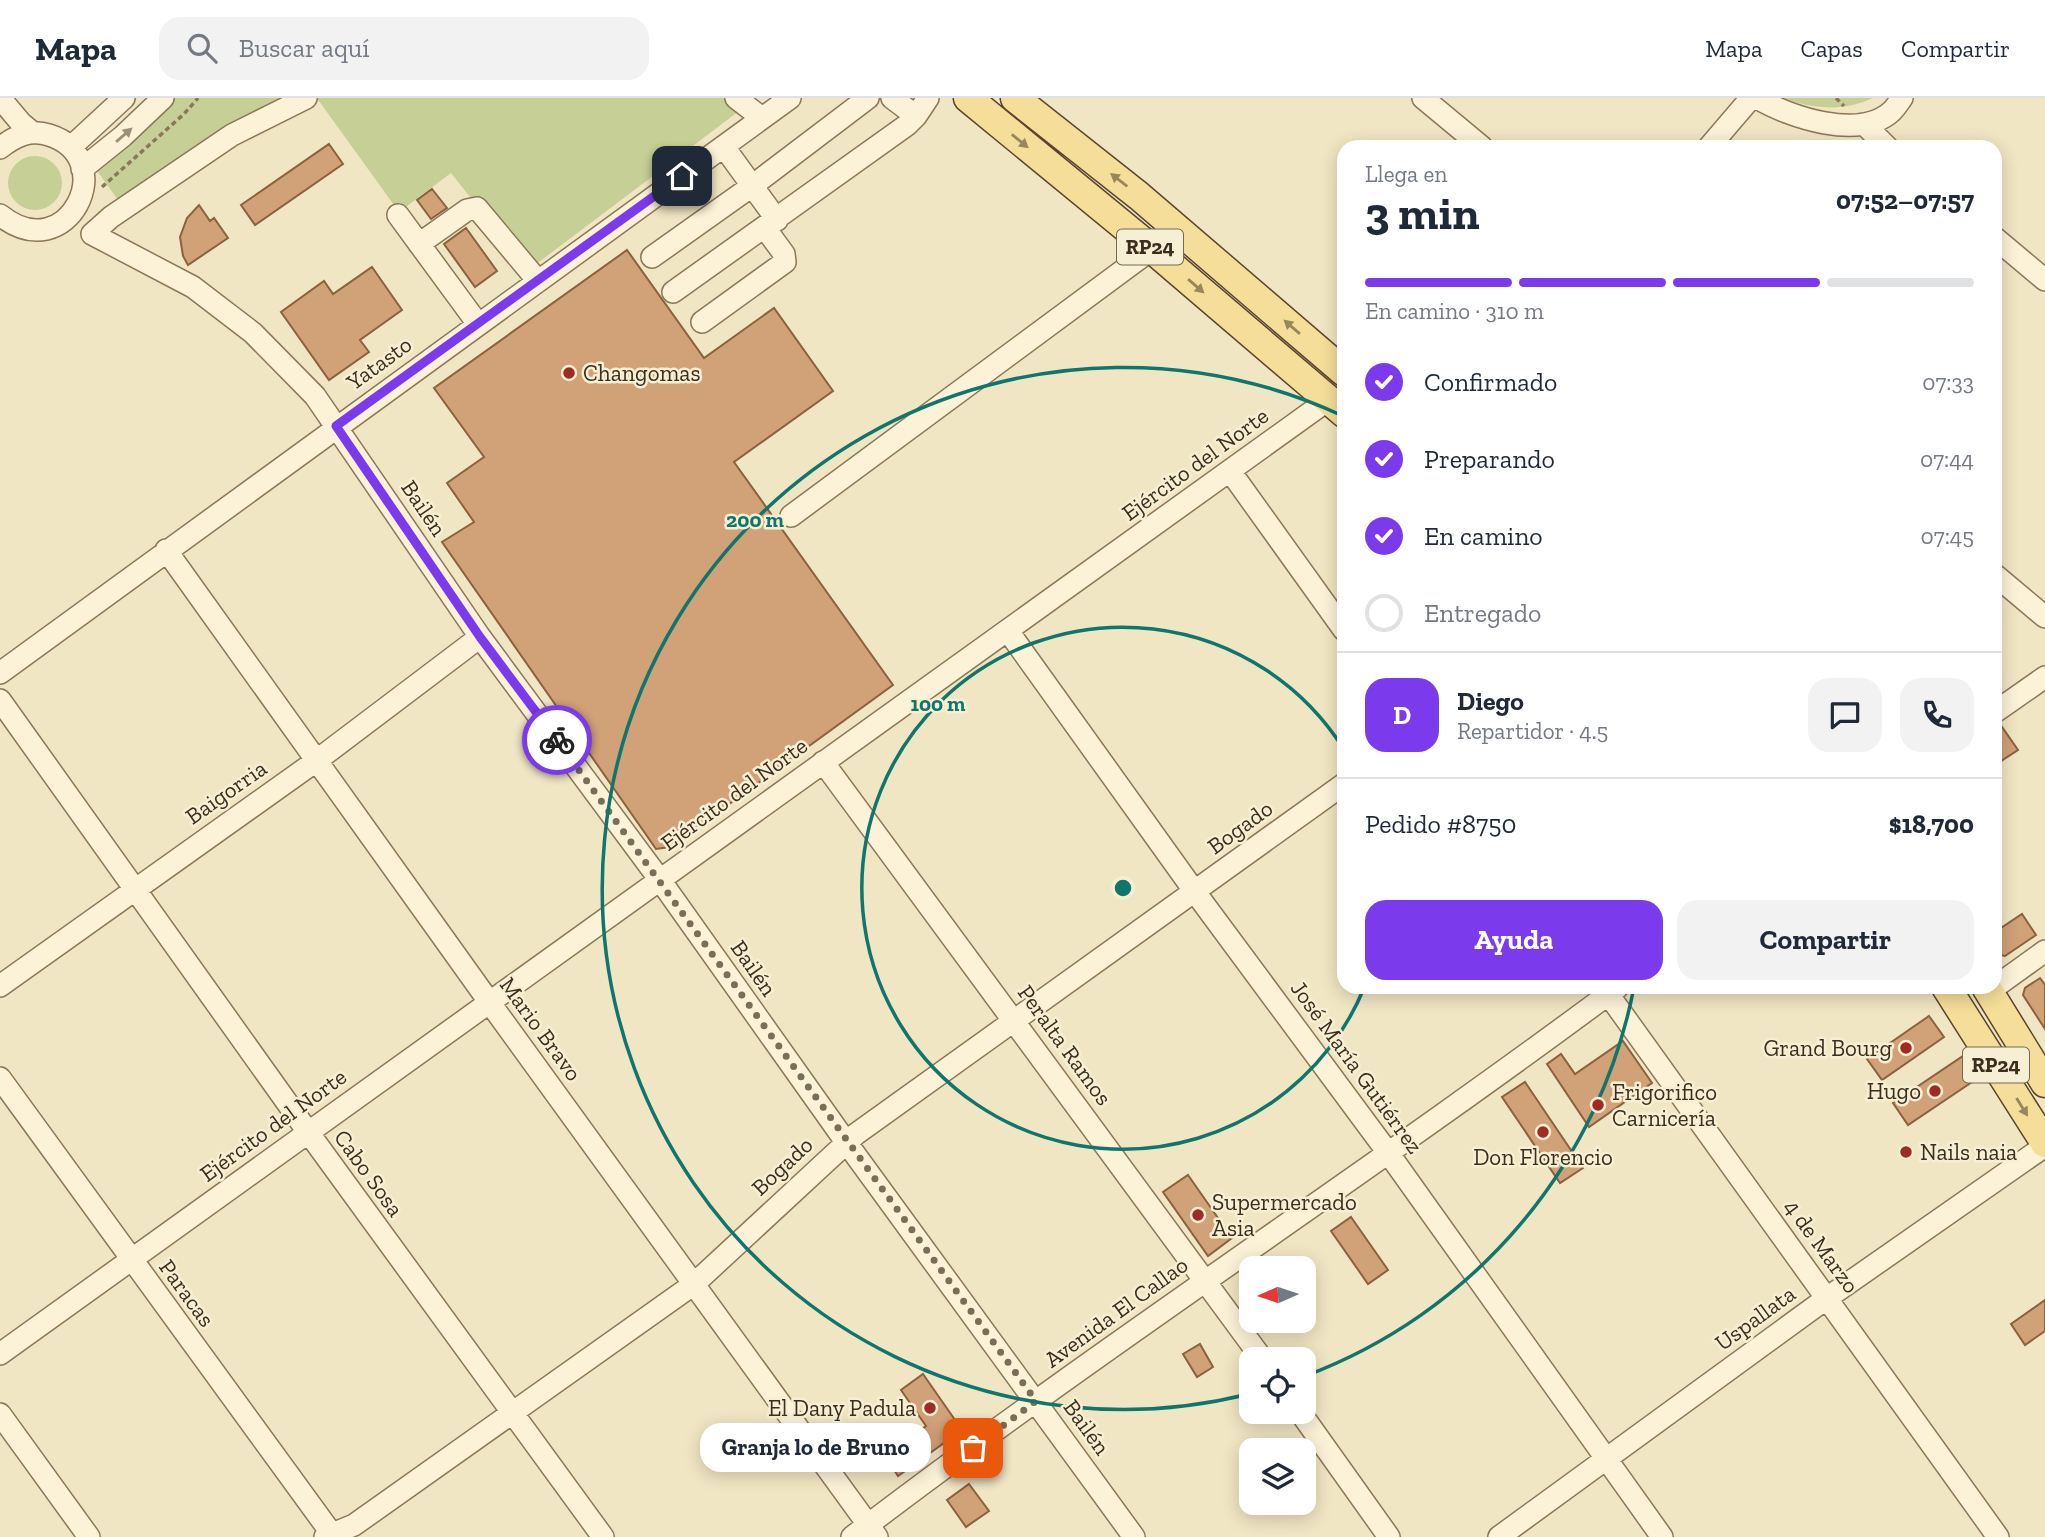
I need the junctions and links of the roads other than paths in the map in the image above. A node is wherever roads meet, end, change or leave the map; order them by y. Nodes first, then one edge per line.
1 (0, 98) edge
2 (124, 98) edge
3 (163, 98) edge
4 (306, 98) edge
5 (736, 98) edge
6 (790, 98) edge
7 (869, 98) edge
8 (892, 98) edge
9 (968, 98) edge
10 (1015, 98) edge
11 (1423, 98) edge
12 (1751, 98) edge
13 (1757, 98) edge
14 (1902, 98) edge
15 (922, 107) edge
16 (762, 118) junction
17 (1864, 124) junction
18 (33, 133) junction
19 (1474, 140) edge
20 (1715, 140) edge
21 (1880, 140) edge
22 (724, 146) junction
23 (71, 147) junction
24 (0, 148) edge
25 (82, 169) junction
26 (752, 186) junction
27 (0, 215) edge
28 (398, 215) dead end
29 (62, 222) junction
30 (771, 224) junction
31 (1172, 225) junction
32 (92, 234) junction
33 (419, 244) junction
34 (2002, 244) edge
35 (1152, 248) junction
36 (652, 257) dead end
37 (2045, 280) edge
38 (538, 281) junction
39 (673, 292) dead end
40 (702, 322) dead end
41 (478, 324) junction
42 (1337, 366) edge
43 (1336, 407) edge
44 (336, 426) junction
45 (1230, 471) junction
46 (791, 516) dead end
47 (166, 550) junction
48 (2002, 581) edge
49 (2045, 617) edge
50 (1337, 619) edge
51 (1007, 631) junction
52 (480, 637) junction
53 (0, 673) edge
54 (2045, 677) edge
55 (0, 700) edge
56 (2002, 707) edge
57 (316, 761) junction
58 (823, 762) junction
59 (1337, 789) edge
60 (660, 880) junction
61 (134, 889) junction
62 (1195, 892) junction
63 (2045, 951) edge
64 (2002, 980) edge
65 (0, 986) edge
66 (1603, 994) edge
67 (1614, 994) edge
68 (1950, 994) edge
69 (1994, 994) edge
70 (489, 1003) junction
71 (1014, 1020) junction
72 (0, 1078) edge
73 (2045, 1083) edge
74 (307, 1132) junction
75 (846, 1142) junction
76 (2045, 1144) edge
77 (1389, 1154) junction
78 (130, 1260) junction
79 (1205, 1279) junction
80 (694, 1284) junction
81 (1827, 1298) junction
82 (1254, 1347) edge
83 (0, 1354) edge
84 (1036, 1401) junction
85 (0, 1414) edge
86 (512, 1415) junction
87 (1309, 1424) edge
88 (1606, 1459) junction
89 (866, 1533) edge
90 (330, 1536) edge
91 (89, 1537) edge
92 (603, 1537) edge
93 (1134, 1537) edge
94 (1389, 1537) edge
95 (1499, 1537) edge
96 (1662, 1537) edge
97 (1998, 1537) edge

1 - 18 street
2 - 23 street
25 -> 3 street
4 - 32 street
5 - 16 street
6 - 16 street, Yatasto
7 - 26 street
8 - 15 street
9 -> 35 main road, RP24
31 -> 10 main road, RP24
11 - 19 street
12 - 20 street
13 - 17 street
14 - 17 street
15 - 30 street
16 - 22 street, Yatasto
17 - 21 street
18 - 23 street
18 - 24 street
22 - 26 street
22 - 38 street, Yatasto
23 - 25 street
25 - 29 street
26 - 30 street
26 - 36 street
27 - 29 street
28 - 33 street
29 - 32 street, Bailén
30 - 39 street
30 - 40 street
31 - 35 street
42 -> 31 main road, RP24
32 - 44 street, Bailén
33 - 38 street
33 - 41 street
34 - 37 street
35 -> 43 main road, RP24
35 - 46 street
38 - 41 street, Yatasto
41 - 44 street, Yatasto
43 - 45 street, Ejército del Norte
44 - 47 street, Yatasto
44 - 52 street, Bailén
45 - 50 street
45 - 51 street, Ejército del Norte
47 - 53 street, Yatasto
47 - 57 street, Mario Bravo
48 - 49 street
51 - 58 street, Ejército del Norte
51 - 62 street, José María Gutiérrez
52 - 57 street, Baigorria
52 - 60 street, Bailén
54 - 56 street
55 - 61 street, Cabo Sosa
57 - 61 street, Baigorria
57 - 70 street, Mario Bravo
58 - 60 street, Ejército del Norte
58 - 71 street, Peralta Ramos
59 - 62 street, Bogado
60 - 70 street, Ejército del Norte
60 - 75 street, Bailén
61 - 65 street, Baigorria
61 - 74 street, Cabo Sosa
62 - 71 street, Bogado
62 - 77 street, José María Gutiérrez
63 - 64 street
66 - 77 street, Avenida El Callao
67 - 81 street, 4 de Marzo
68 -> 76 main road, RP24
69 - 73 main road, RP24
70 - 74 street, Ejército del Norte
70 - 80 street, Mario Bravo
71 - 75 street, Bogado
71 - 79 street, Peralta Ramos
72 - 78 street, Paracas
74 - 78 street, Ejército del Norte
74 - 86 street, Cabo Sosa
75 - 80 street, Bogado
75 - 84 street, Bailén
76 - 81 street, Uspallata
77 - 79 street, Avenida El Callao
77 - 88 street, José María Gutiérrez
78 - 83 street, Ejército del Norte
78 - 90 street, Paracas
79 - 82 street, Peralta Ramos
79 - 84 street, Avenida El Callao
80 - 86 street, Bogado
80 - 89 street, Mario Bravo
81 - 88 street, Uspallata
81 - 97 street, 4 de Marzo
84 - 89 street, Avenida El Callao
84 - 93 street, Bailén
85 - 91 street
86 - 90 street, Bogado
86 - 92 street, Cabo Sosa
87 - 94 street
88 - 95 street, Uspallata
88 - 96 street, José María Gutiérrez

